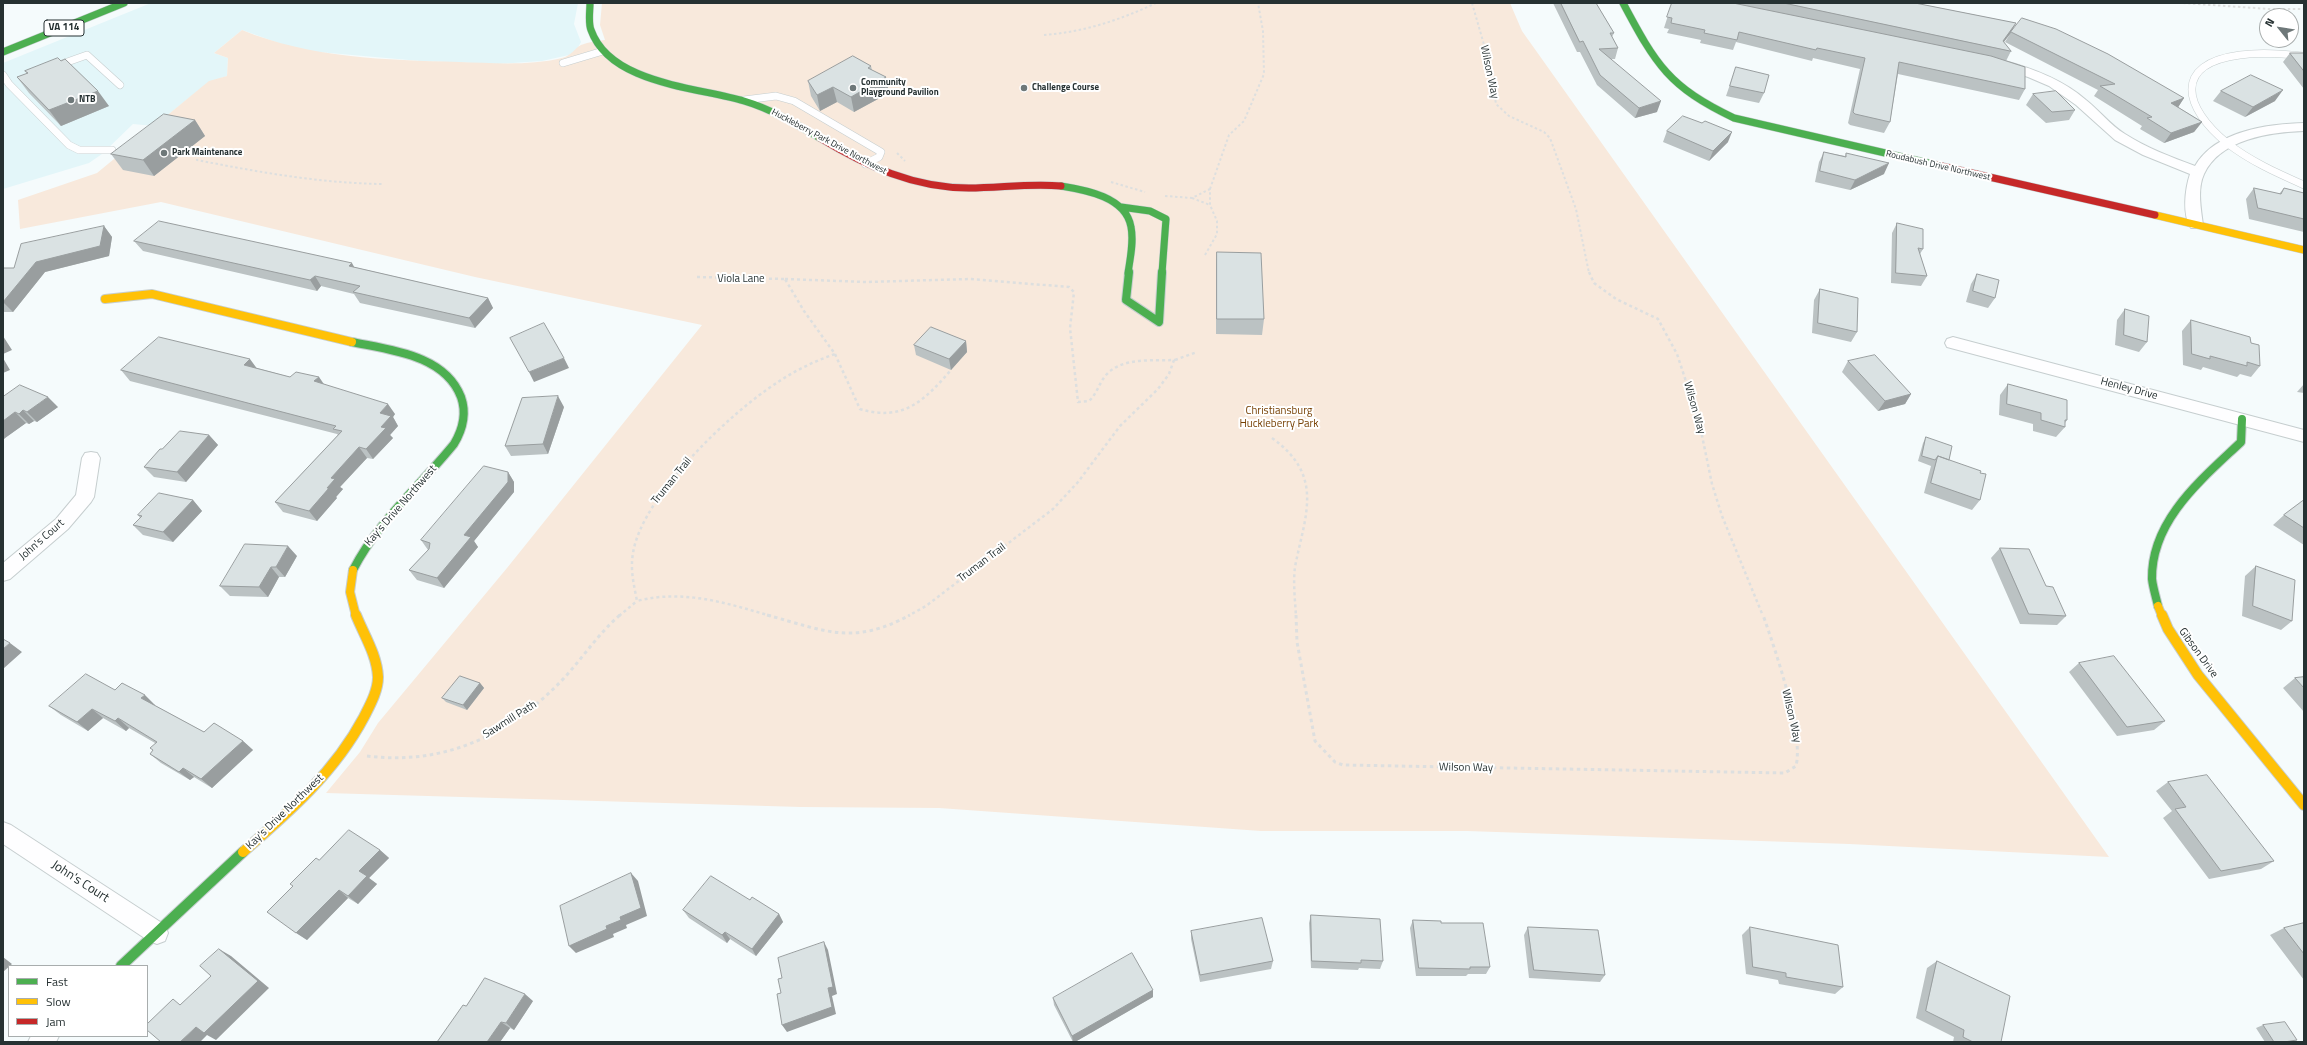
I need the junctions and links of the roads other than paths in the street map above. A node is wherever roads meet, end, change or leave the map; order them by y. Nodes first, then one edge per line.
1 (124, 3) edge
2 (590, 3) edge
3 (1623, 3) edge
4 (603, 51) junction
5 (3, 52) edge
6 (2304, 56) edge
7 (1990, 62) edge
8 (563, 63) dead end
9 (51, 68) edge
10 (3, 75) edge
11 (16, 82) dead end
12 (120, 85) dead end
13 (6, 86) edge
14 (744, 100) junction
15 (2304, 127) edge
16 (2228, 144) junction
17 (112, 150) dead end
18 (865, 164) junction
19 (2198, 172) junction
20 (2304, 185) edge
21 (1121, 207) junction
22 (2196, 225) junction
23 (2304, 250) edge
24 (105, 299) dead end
25 (1953, 343) dead end
26 (2242, 419) junction
27 (2304, 436) edge
28 (91, 458) dead end
29 (3, 574) edge
30 (2304, 805) edge
31 (3, 832) edge
32 (157, 933) junction
33 (122, 965) edge

1 - 5 street, VA 114
2 - 4 street, Huckleberry Park Drive Northwest
3 - 22 street, Roudabush Drive Northwest
4 - 8 lane
4 - 14 street, Huckleberry Park Drive Northwest
6 - 16 lane
7 - 19 street
9 - 12 lane
10 - 13 lane
11 - 13 lane
13 - 17 lane
14 - 18 street, Huckleberry Park Drive Northwest
14 - 18 lane
15 - 16 street
16 - 19 street
16 - 20 lane
18 - 21 street, Huckleberry Park Drive Northwest
19 - 22 street
21 - 21 street, Huckleberry Park Drive Northwest
22 - 23 street, Roudabush Drive Northwest
24 - 32 street, Kay's Drive Northwest
25 - 26 street, Henley Drive
26 - 27 street, Henley Drive
26 - 30 street, Gibson Drive
28 - 29 street, John's Court
31 - 32 street, John's Court
32 - 33 street, Kay's Drive Northwest

